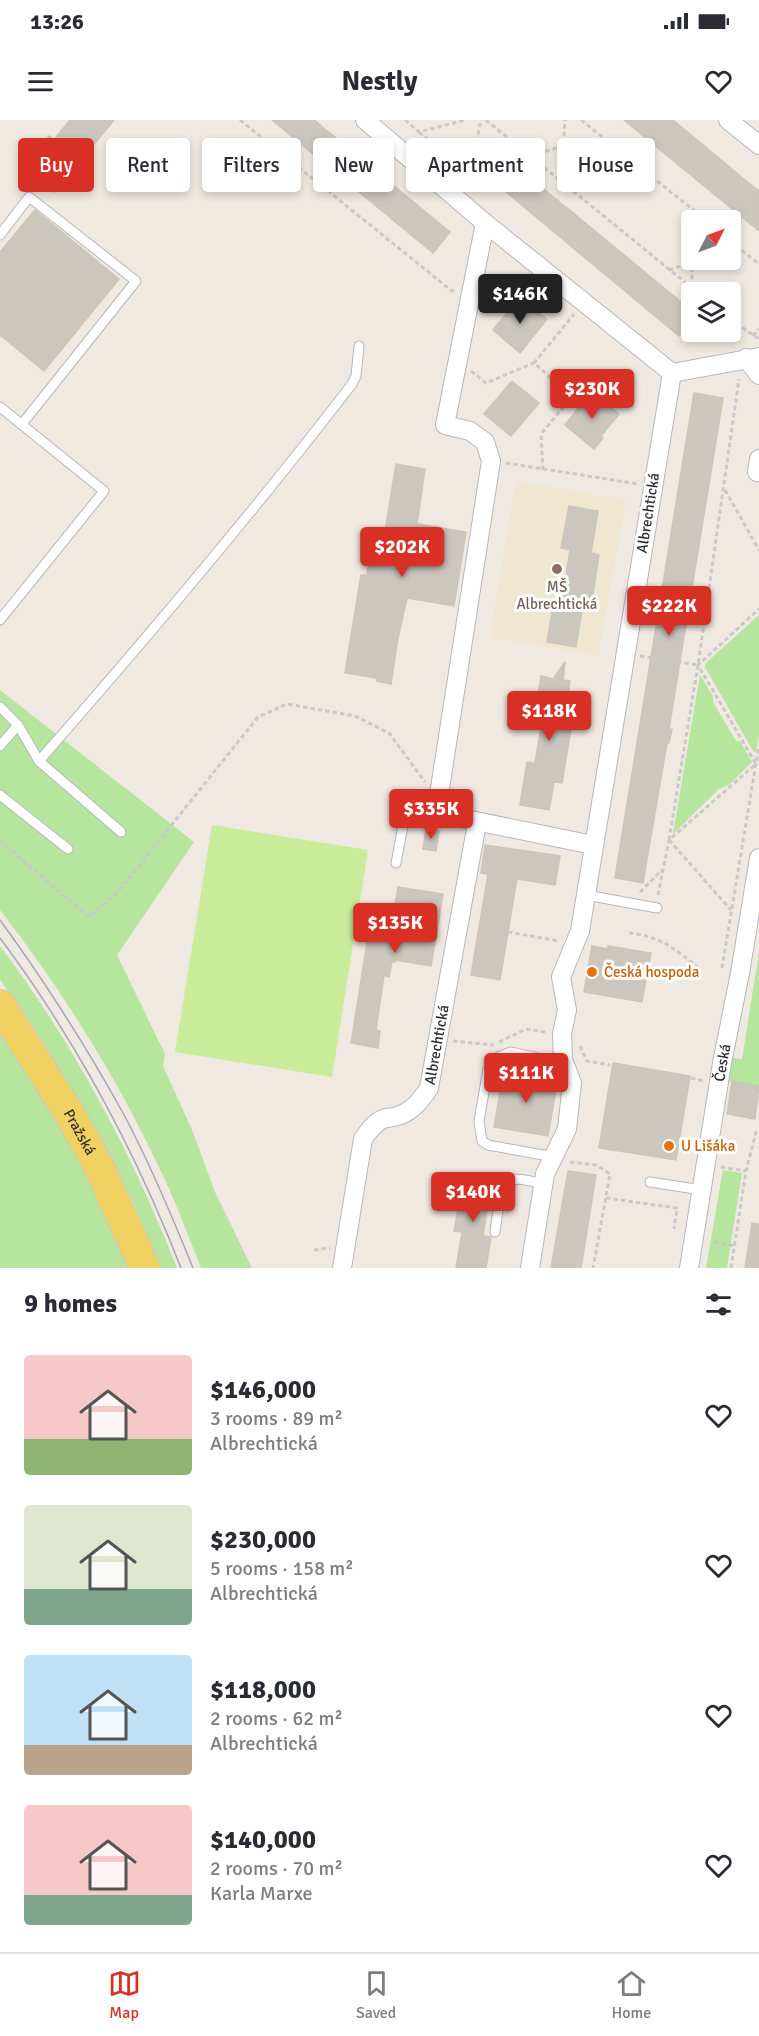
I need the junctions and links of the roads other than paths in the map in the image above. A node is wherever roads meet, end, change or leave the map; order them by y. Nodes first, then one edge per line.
1 (365, 120) edge
2 (728, 120) edge
3 (759, 145) edge
4 (485, 223) junction
5 (0, 235) edge
6 (359, 346) dead end
7 (753, 357) edge
8 (672, 373) junction
9 (759, 375) edge
10 (0, 407) edge
11 (22, 424) junction
12 (0, 620) edge
13 (0, 707) edge
14 (18, 725) junction
15 (0, 746) edge
16 (39, 761) junction
17 (0, 795) edge
18 (442, 808) junction
19 (477, 823) junction
20 (121, 832) dead end
21 (593, 845) junction
22 (68, 849) dead end
23 (759, 858) edge
24 (396, 863) dead end
25 (586, 895) junction
26 (657, 908) dead end
27 (0, 1005) edge
28 (547, 1060) dead end
29 (560, 1160) junction
30 (650, 1182) dead end
31 (544, 1185) junction
32 (702, 1190) junction
33 (495, 1232) dead end
34 (145, 1268) edge
35 (342, 1268) edge
36 (530, 1268) edge
37 (689, 1268) edge

1 - 4 street
2 - 3 street
4 - 8 street
4 - 18 street
5 - 11 lane
6 - 16 lane
7 - 8 street
7 - 9 street
8 - 21 street, Albrechtická
10 - 11 lane
11 - 12 lane
13 - 14 lane
14 - 15 lane
14 - 16 lane
16 - 20 lane
17 - 22 lane
18 - 19 street
18 - 24 lane
19 - 21 street
19 - 35 street, Albrechtická
21 - 25 street, Albrechtická
23 - 32 street, Česká
25 - 26 lane
25 - 29 street, Albrechtická
27 - 34 main road, Pražská
28 - 29 lane
29 - 31 street, Albrechtická
30 - 32 lane
31 - 33 lane
31 - 36 street, Albrechtická
32 - 37 street, Česká

